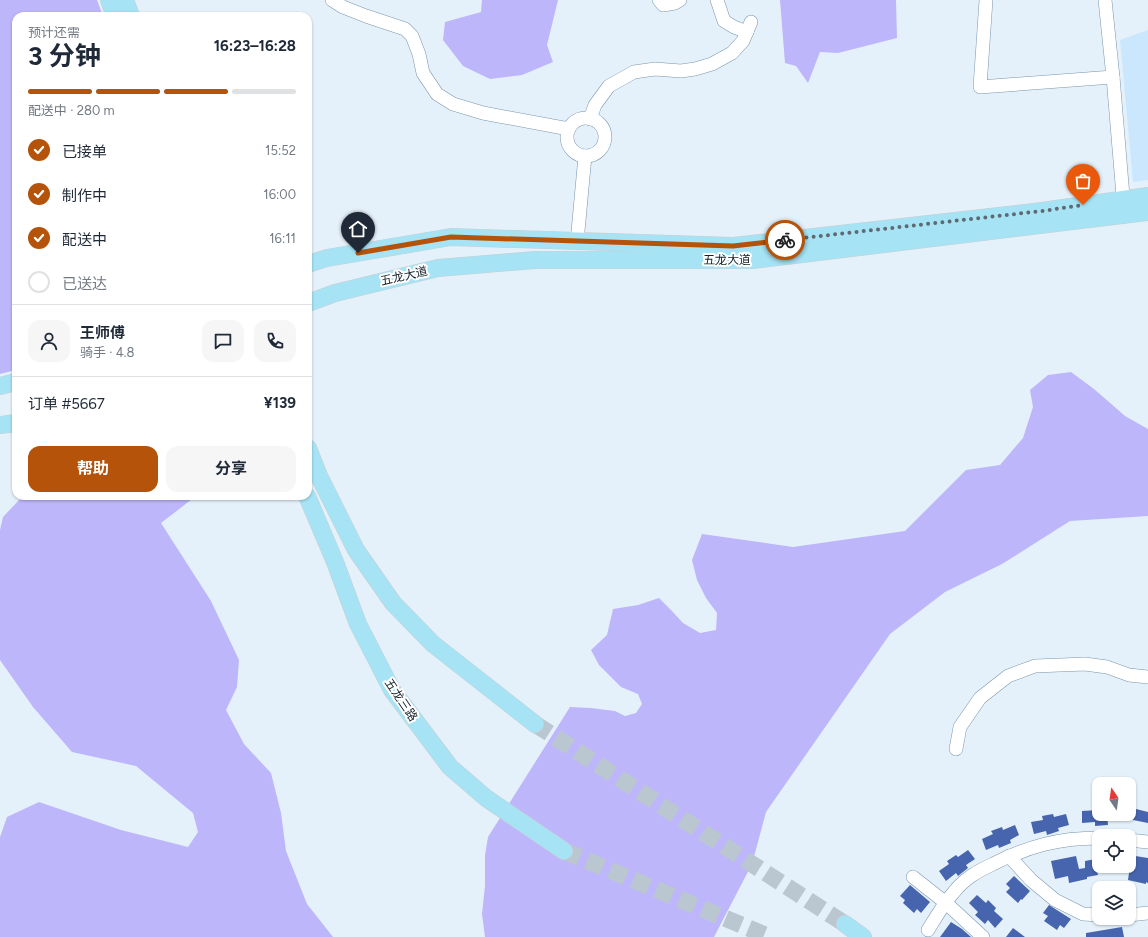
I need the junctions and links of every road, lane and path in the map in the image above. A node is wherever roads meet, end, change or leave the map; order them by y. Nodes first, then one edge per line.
1 (109, 0) edge
2 (125, 0) edge
3 (332, 0) edge
4 (659, 0) edge
5 (680, 0) edge
6 (717, 0) edge
7 (986, 0) edge
8 (1105, 0) edge
9 (114, 12) edge
10 (130, 12) edge
11 (1113, 77) junction
12 (590, 119) junction
13 (569, 130) junction
14 (585, 156) junction
15 (1148, 196) edge
16 (1124, 208) junction
17 (1148, 212) edge
18 (577, 242) junction
19 (312, 263) edge
20 (312, 302) edge
21 (12, 383) edge
22 (0, 386) edge
23 (12, 424) edge
24 (0, 425) edge
25 (312, 458) edge
26 (309, 500) edge
27 (1148, 677) edge
28 (535, 724) tunnel mouth
29 (956, 749) dead end
30 (1092, 838) edge
31 (1136, 841) edge
32 (1148, 842) edge
33 (564, 851) tunnel mouth
34 (1010, 856) junction
35 (913, 877) dead end
36 (946, 903) junction
37 (1148, 913) edge
38 (1136, 914) edge
39 (1092, 915) edge
40 (845, 924) tunnel mouth
41 (928, 930) dead end
42 (864, 937) edge
43 (983, 937) edge

1 - 9 main road
2 - 10 main road
3 - 13 lane
4 - 5 lane
6 - 12 lane
7 - 11 lane
8 - 11 lane
11 - 16 lane
12 - 13 lane
12 - 14 lane
13 - 14 lane
14 - 18 lane
15 - 16 main road, 五龙大道
16 - 17 main road, 五龙大道
16 - 18 main road, 五龙大道
16 - 20 main road, 五龙大道
18 - 19 main road, 五龙大道
21 - 22 main road
23 - 24 main road
25 - 28 main road
26 - 33 main road, 五龙三路
27 - 29 lane
30 - 34 lane
31 - 32 lane
34 - 36 lane
34 - 39 lane
35 - 36 lane
36 - 41 lane
36 - 43 lane
37 - 38 lane
40 - 42 main road

